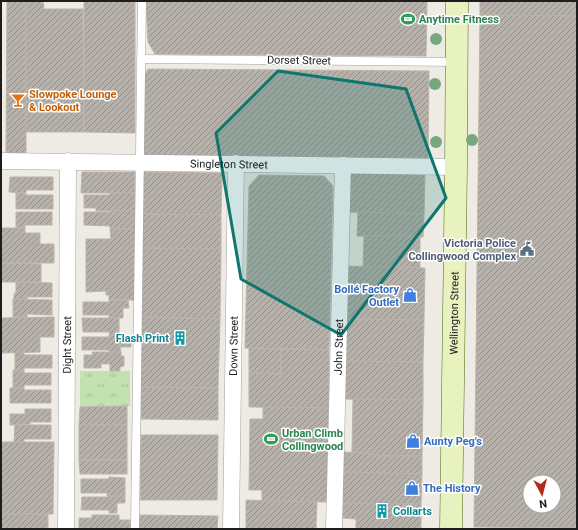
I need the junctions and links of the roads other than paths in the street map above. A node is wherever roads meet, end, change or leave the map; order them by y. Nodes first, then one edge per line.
1 (142, 1) edge
2 (457, 1) edge
3 (141, 59) junction
4 (456, 62) junction
5 (1, 160) edge
6 (68, 161) junction
7 (139, 162) junction
8 (236, 163) junction
9 (343, 165) junction
10 (456, 166) junction
11 (66, 529) edge
12 (135, 529) edge
13 (231, 529) edge
14 (334, 529) edge
15 (451, 529) edge

1 - 3 lane
2 - 4 street, Wellington Street
3 - 4 lane, Dorset Street
3 - 7 lane
4 - 10 street, Wellington Street
5 - 6 street, Singleton Street
6 - 7 street, Singleton Street
6 - 11 street, Dight Street
7 - 8 street, Singleton Street
7 - 12 lane
8 - 9 street, Singleton Street
8 - 13 street, Down Street
9 - 10 street, Singleton Street
9 - 14 street, John Street
10 - 15 street, Wellington Street

